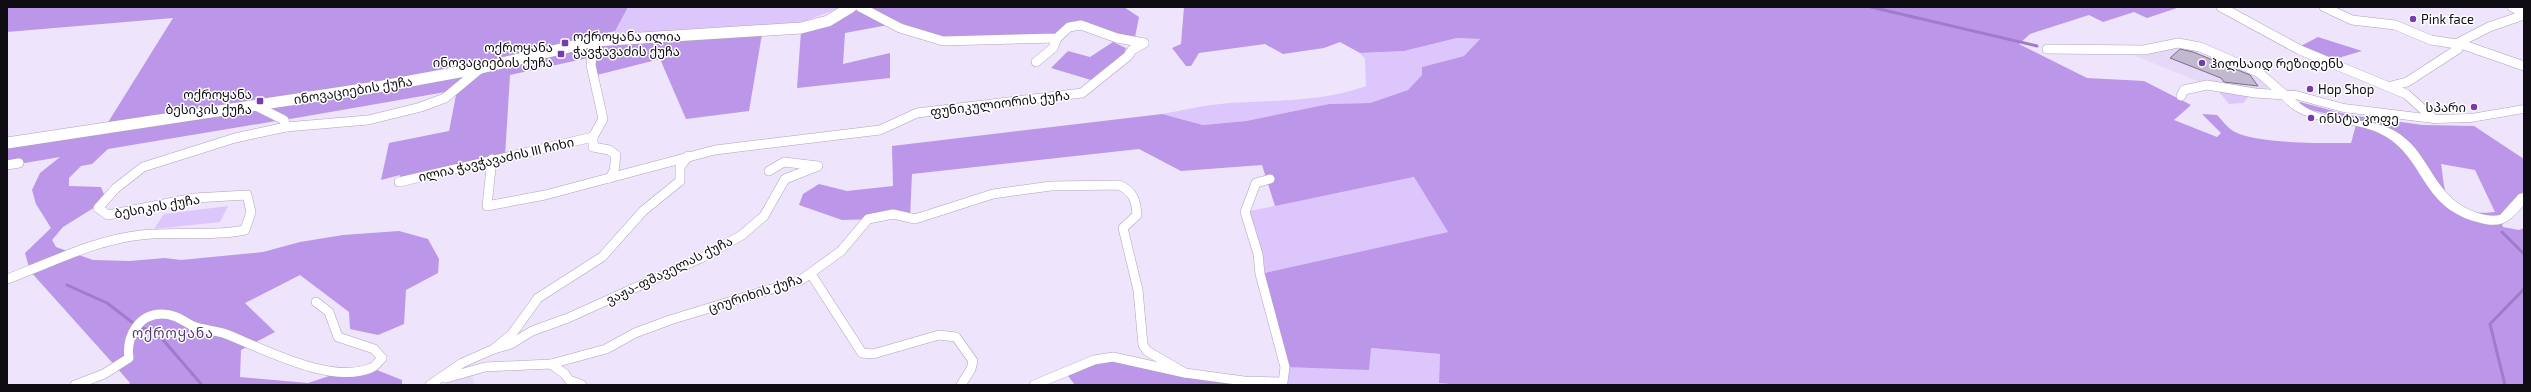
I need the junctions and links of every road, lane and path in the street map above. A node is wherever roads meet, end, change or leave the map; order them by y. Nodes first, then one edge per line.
1 (851, 7) edge
2 (860, 7) edge
3 (2221, 7) edge
4 (2324, 7) edge
5 (2512, 7) edge
6 (2524, 14) edge
7 (1057, 38) junction
8 (594, 41) junction
9 (2457, 43) junction
10 (2047, 49) dead end
11 (1036, 62) dead end
12 (2524, 66) edge
13 (481, 68) junction
14 (2391, 86) junction
15 (2285, 95) junction
16 (2181, 96) dead end
17 (254, 105) junction
18 (2524, 109) edge
19 (2434, 119) junction
20 (286, 127) junction
21 (593, 137) junction
22 (9, 144) edge
23 (688, 156) junction
24 (492, 159) junction
25 (19, 163) dead end
26 (7, 165) edge
27 (769, 171) dead end
28 (610, 178) junction
29 (1270, 179) dead end
30 (399, 182) dead end
31 (2524, 197) edge
32 (811, 274) junction
33 (7, 279) edge
34 (316, 302) dead end
35 (494, 349) junction
36 (551, 364) junction
37 (1186, 373) junction
38 (441, 380) junction
39 (570, 383) edge
40 (75, 385) edge
41 (430, 385) edge
42 (582, 385) edge
43 (961, 385) edge
44 (1034, 385) edge

1 - 8 street, ინოვაციების ქუჩა
2 - 7 street
3 - 14 street
4 - 9 street
5 - 6 street
6 - 9 street
7 - 11 street, ფუნიკულიორის ქუჩა
7 - 23 street, ფუნიკულიორის ქუჩა
8 - 13 street, ინოვაციების ქუჩა
8 - 21 street
9 - 12 street
9 - 14 street
10 - 15 street
13 - 17 street, ინოვაციების ქუჩა
13 - 20 street, ბესიკის ქუჩა
14 - 19 street
15 - 16 street
15 - 19 main road
15 - 31 main road
17 - 20 street
17 - 22 street, ინოვაციების ქუჩა
18 - 19 main road
20 - 33 street, ბესიკის ქუჩა
21 - 24 street, ილია ჭავჭავაძის III ჩიხი
21 - 28 street
23 - 28 street, ფუნიკულიორის ქუჩა
23 - 35 street
24 - 28 street, ფუნიკულიორის ქუჩა
24 - 30 street, ილია ჭავჭავაძის III ჩიხი
25 - 26 street
27 - 35 street, ვაჟა-ფშაველას ქუჩა
29 - 37 street
32 - 36 street, ციურიხის ქუჩა
32 - 37 street, ციურიხის ქუჩა
32 - 43 street
34 - 40 street
35 - 38 street
36 - 38 street, ციურიხის ქუჩა
36 - 39 street
37 - 44 street
38 - 41 street
39 - 42 street

